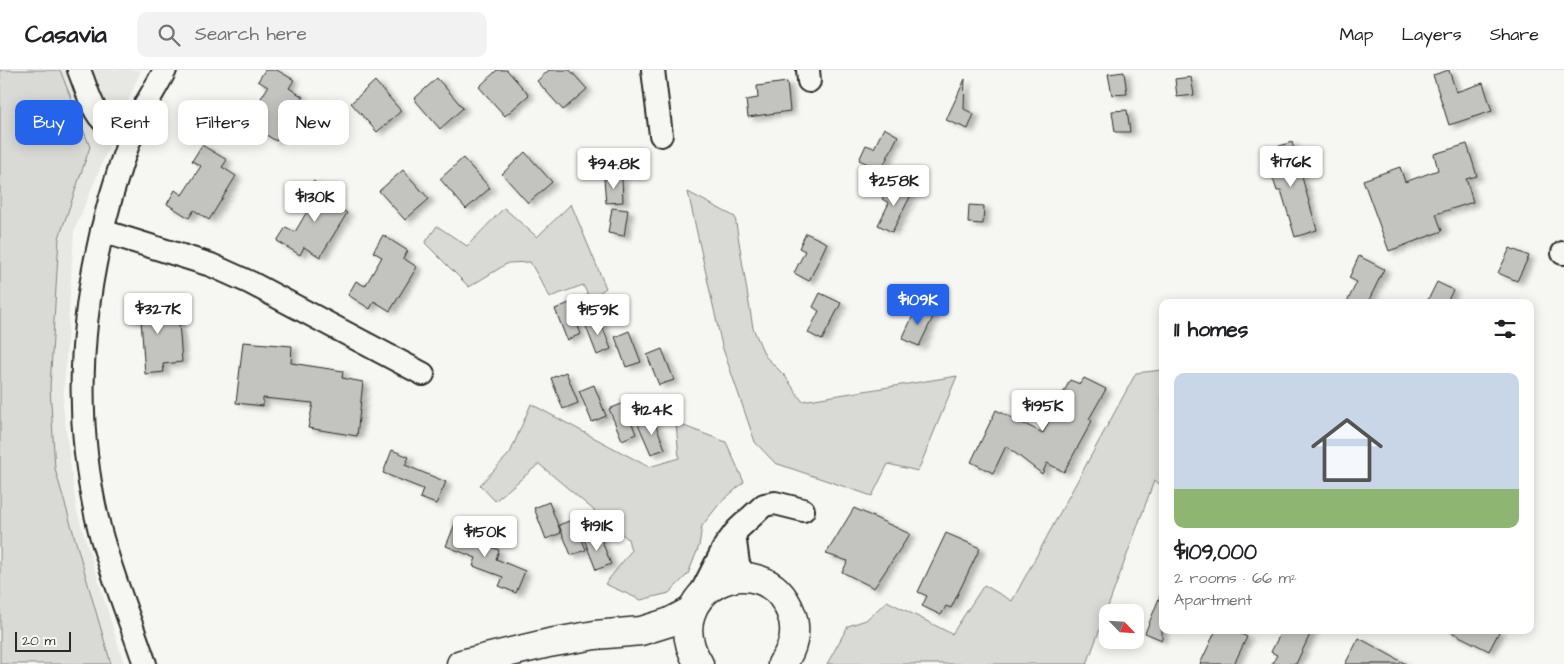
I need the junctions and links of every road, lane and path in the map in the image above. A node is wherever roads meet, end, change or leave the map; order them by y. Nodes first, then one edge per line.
1 (79, 70) edge
2 (165, 70) edge
3 (653, 70) edge
4 (150, 100) edge
5 (93, 105) edge
6 (661, 136) dead end
7 (128, 145) edge
8 (102, 231) junction
9 (423, 374) dead end
10 (802, 510) dead end
11 (734, 534) junction
12 (746, 578) junction
13 (696, 603) junction
14 (641, 631) junction
15 (696, 659) edge
16 (790, 659) edge
17 (145, 664) edge
18 (461, 664) edge

1 - 5 street
2 - 4 street
3 - 6 street
7 - 8 street
8 - 9 street
8 - 17 street
10 - 11 street
11 - 12 street
11 - 13 street
12 - 13 street
12 - 16 street
13 - 14 street
13 - 15 street
14 - 15 street
14 - 18 street

